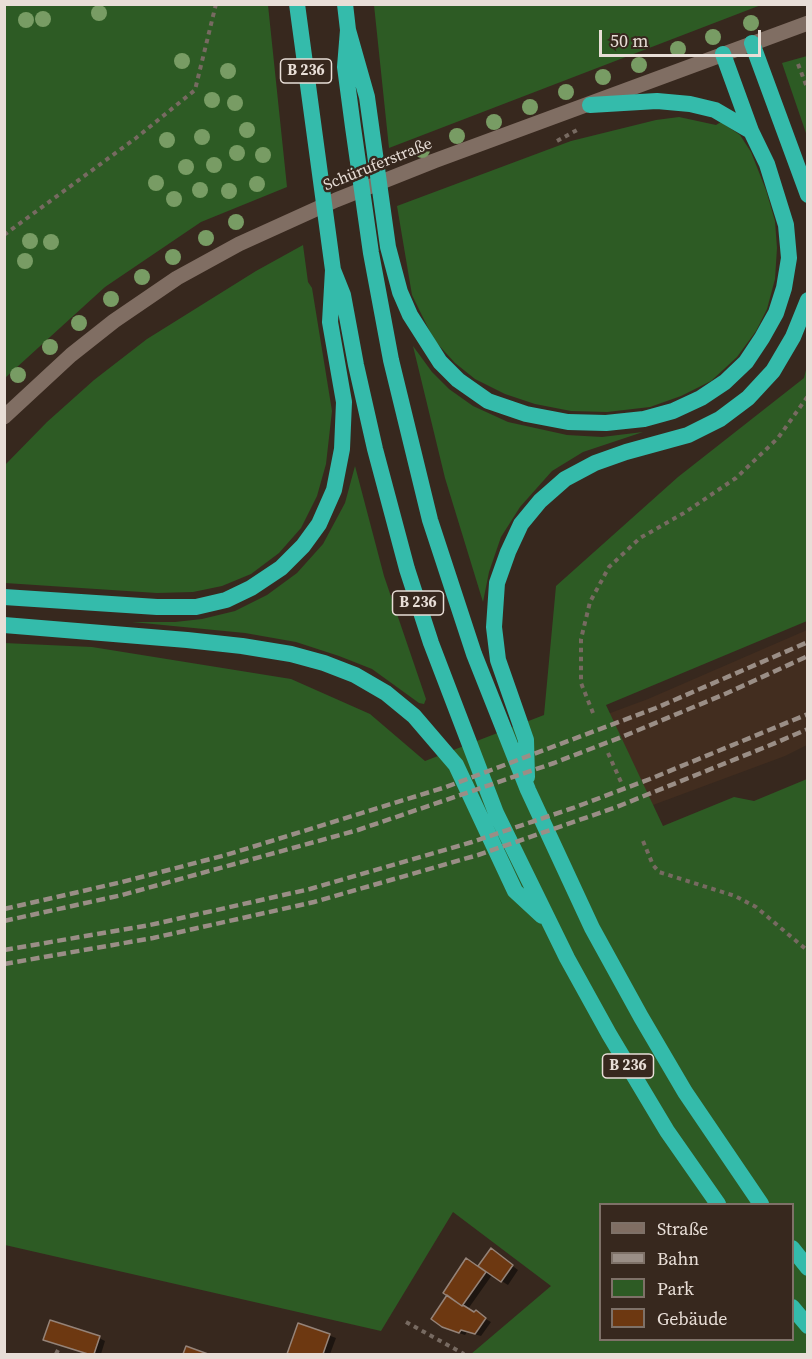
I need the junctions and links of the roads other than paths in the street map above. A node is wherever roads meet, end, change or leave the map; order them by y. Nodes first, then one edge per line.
1 (297, 4) edge
2 (345, 4) edge
3 (807, 23) edge
4 (348, 30) junction
5 (752, 43) junction
6 (723, 54) junction
7 (590, 105) junction
8 (752, 131) junction
9 (807, 195) edge
10 (333, 270) junction
11 (807, 300) edge
12 (4, 417) edge
13 (4, 597) edge
14 (4, 625) edge
15 (528, 790) junction
16 (549, 921) junction
17 (717, 1203) edge
18 (760, 1203) edge
19 (794, 1251) edge
20 (807, 1268) edge
21 (794, 1310) edge
22 (807, 1326) edge

1 - 10 highway, B 236
2 - 4 highway, B 236
3 - 5 main road, Schüruferstraße
4 - 8 highway
4 - 15 highway, B 236
5 - 6 main road, Schüruferstraße
5 - 9 highway
6 - 7 main road, Schüruferstraße
6 - 8 highway
7 - 8 highway
7 - 12 main road, Schüruferstraße
10 - 13 highway
10 - 16 highway, B 236
11 - 15 highway
14 - 16 highway
15 - 18 highway, B 236
16 - 17 highway, B 236
19 - 20 highway
21 - 22 highway

